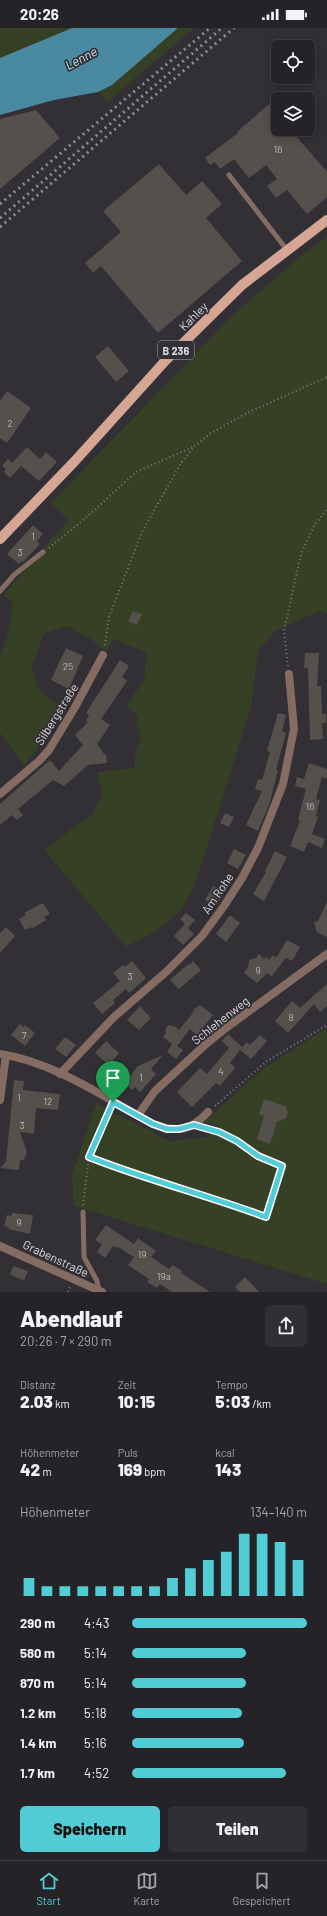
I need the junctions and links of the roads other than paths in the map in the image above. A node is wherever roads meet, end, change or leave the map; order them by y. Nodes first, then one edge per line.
1 (229, 175) dead end
2 (327, 220) edge
3 (287, 250) junction
4 (0, 539) edge
5 (44, 552) road end
6 (0, 591) edge
7 (103, 655) road end
8 (289, 674) road end
9 (0, 794) edge
10 (327, 954) edge
11 (3, 1055) edge
12 (60, 1074) junction
13 (0, 1100) edge
14 (208, 1112) road end
15 (138, 1115) junction
16 (83, 1212) road end
17 (0, 1246) edge
18 (100, 1291) edge

1 - 3 lane
2 - 3 main road, Kahley / B 236
3 - 4 main road, Kahley / B 236
5 - 6 lane
7 - 9 street, Silbergstraße
8 - 12 street, Am Rohe
10 - 15 street, Schlehenweg
11 - 12 street
11 - 13 street
12 - 15 street
14 - 15 street
16 - 18 lane
17 - 18 street, Grabenstraße

